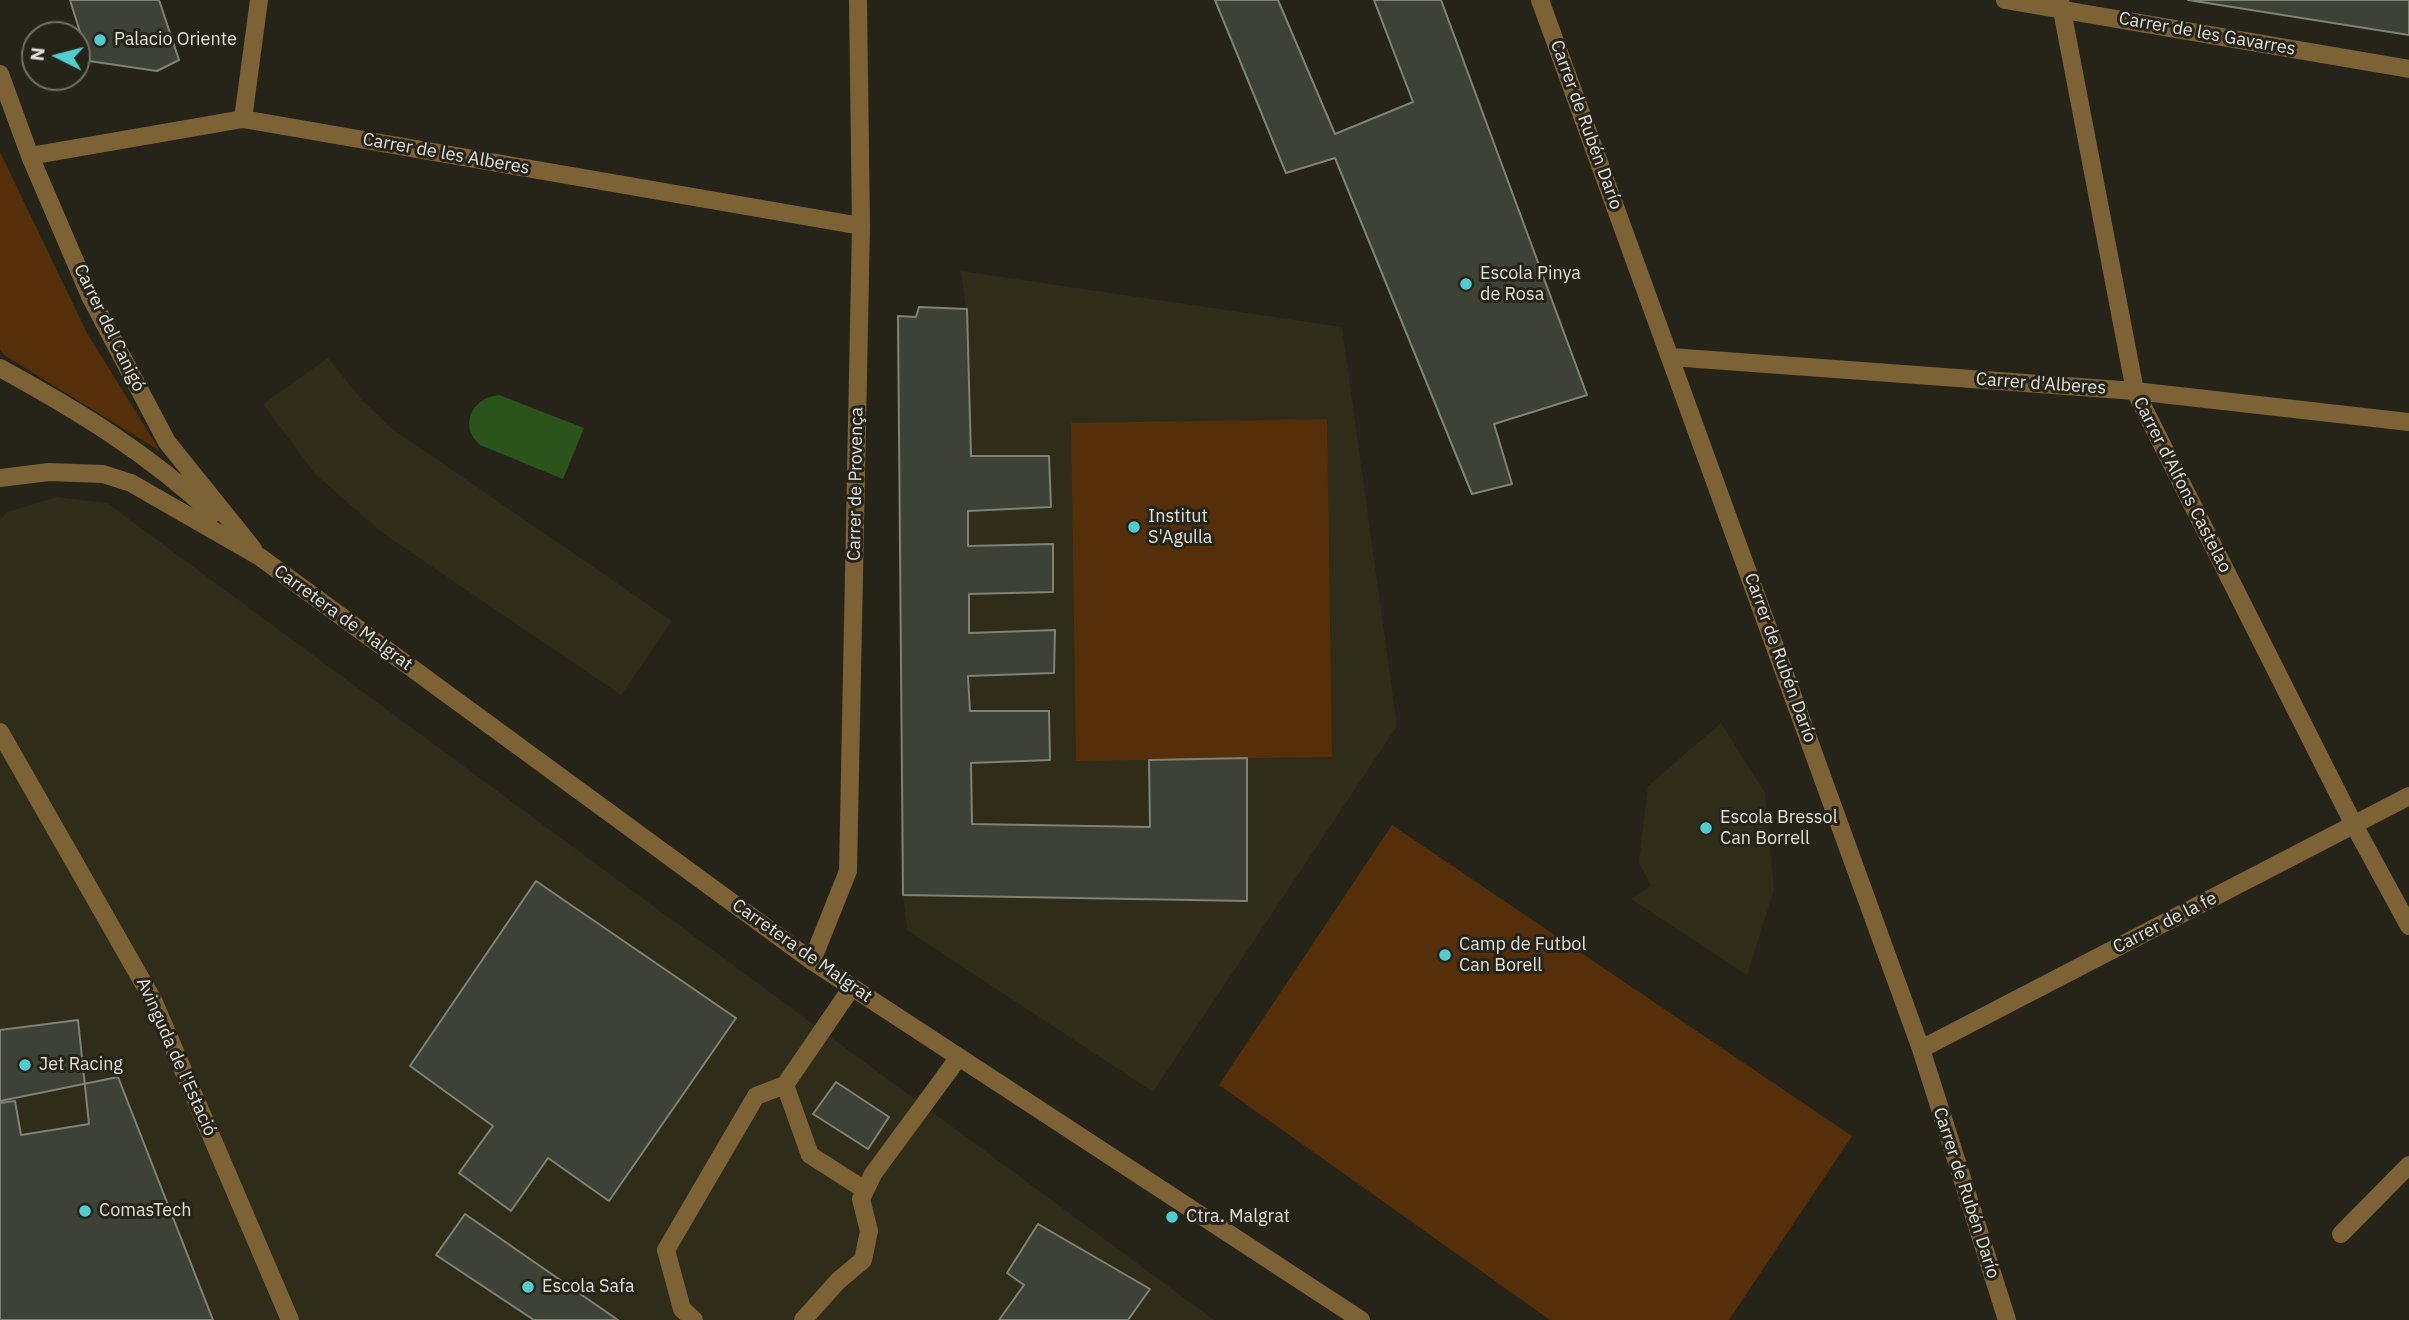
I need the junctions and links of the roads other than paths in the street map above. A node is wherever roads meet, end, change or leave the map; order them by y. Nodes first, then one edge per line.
1 (259, 0) edge
2 (858, 0) edge
3 (1540, 0) edge
4 (2005, 0) edge
5 (2060, 4) edge
6 (2409, 69) edge
7 (0, 74) edge
8 (243, 119) junction
9 (30, 156) junction
10 (861, 226) junction
11 (1671, 357) junction
12 (0, 368) edge
13 (2135, 391) junction
14 (2409, 422) edge
15 (0, 478) edge
16 (260, 557) junction
17 (0, 732) edge
18 (2409, 796) edge
19 (2354, 825) junction
20 (2409, 926) edge
21 (812, 961) junction
22 (852, 987) junction
23 (1921, 1049) junction
24 (958, 1057) junction
25 (785, 1085) junction
26 (2409, 1165) edge
27 (865, 1190) junction
28 (2341, 1234) dead end
29 (290, 1320) edge
30 (694, 1320) edge
31 (803, 1320) edge
32 (1361, 1320) edge
33 (2007, 1320) edge

1 - 8 street
2 - 10 street, Carrer de Provença
3 - 11 street, Carrer de Rubén Darío
4 - 5 street, Carrer de les Gavarres
5 - 6 street, Carrer de les Gavarres
5 - 13 street, Carrer d'Alfons Castelao
7 - 9 street, Carrer del Canigó
8 - 9 street, Carrer de les Alberes
8 - 10 street, Carrer de les Alberes
9 - 16 street, Carrer del Canigó
10 - 21 street, Carrer de Provença
11 - 13 street, Carrer d'Alberes
11 - 23 street, Carrer de Rubén Darío
12 - 16 street, Carretera de Malgrat
13 - 14 street, Carrer d'Alberes
13 - 19 street, Carrer d'Alfons Castelao
15 - 16 street, Carretera de Malgrat
16 - 21 street, Carretera de Malgrat
17 - 29 street, Avinguda de l'Estació
18 - 19 street, Carrer de la fe
19 - 20 street, Carrer d'Alfons Castelao
19 - 23 street, Carrer de la fe
21 - 22 street, Carretera de Malgrat
22 - 24 street, Carretera de Malgrat
22 - 25 street
23 - 33 street, Carrer de Rubén Darío
24 - 27 street
24 - 32 street, Carretera de Malgrat
25 - 27 street
25 - 30 street
26 - 28 street
27 - 31 street

